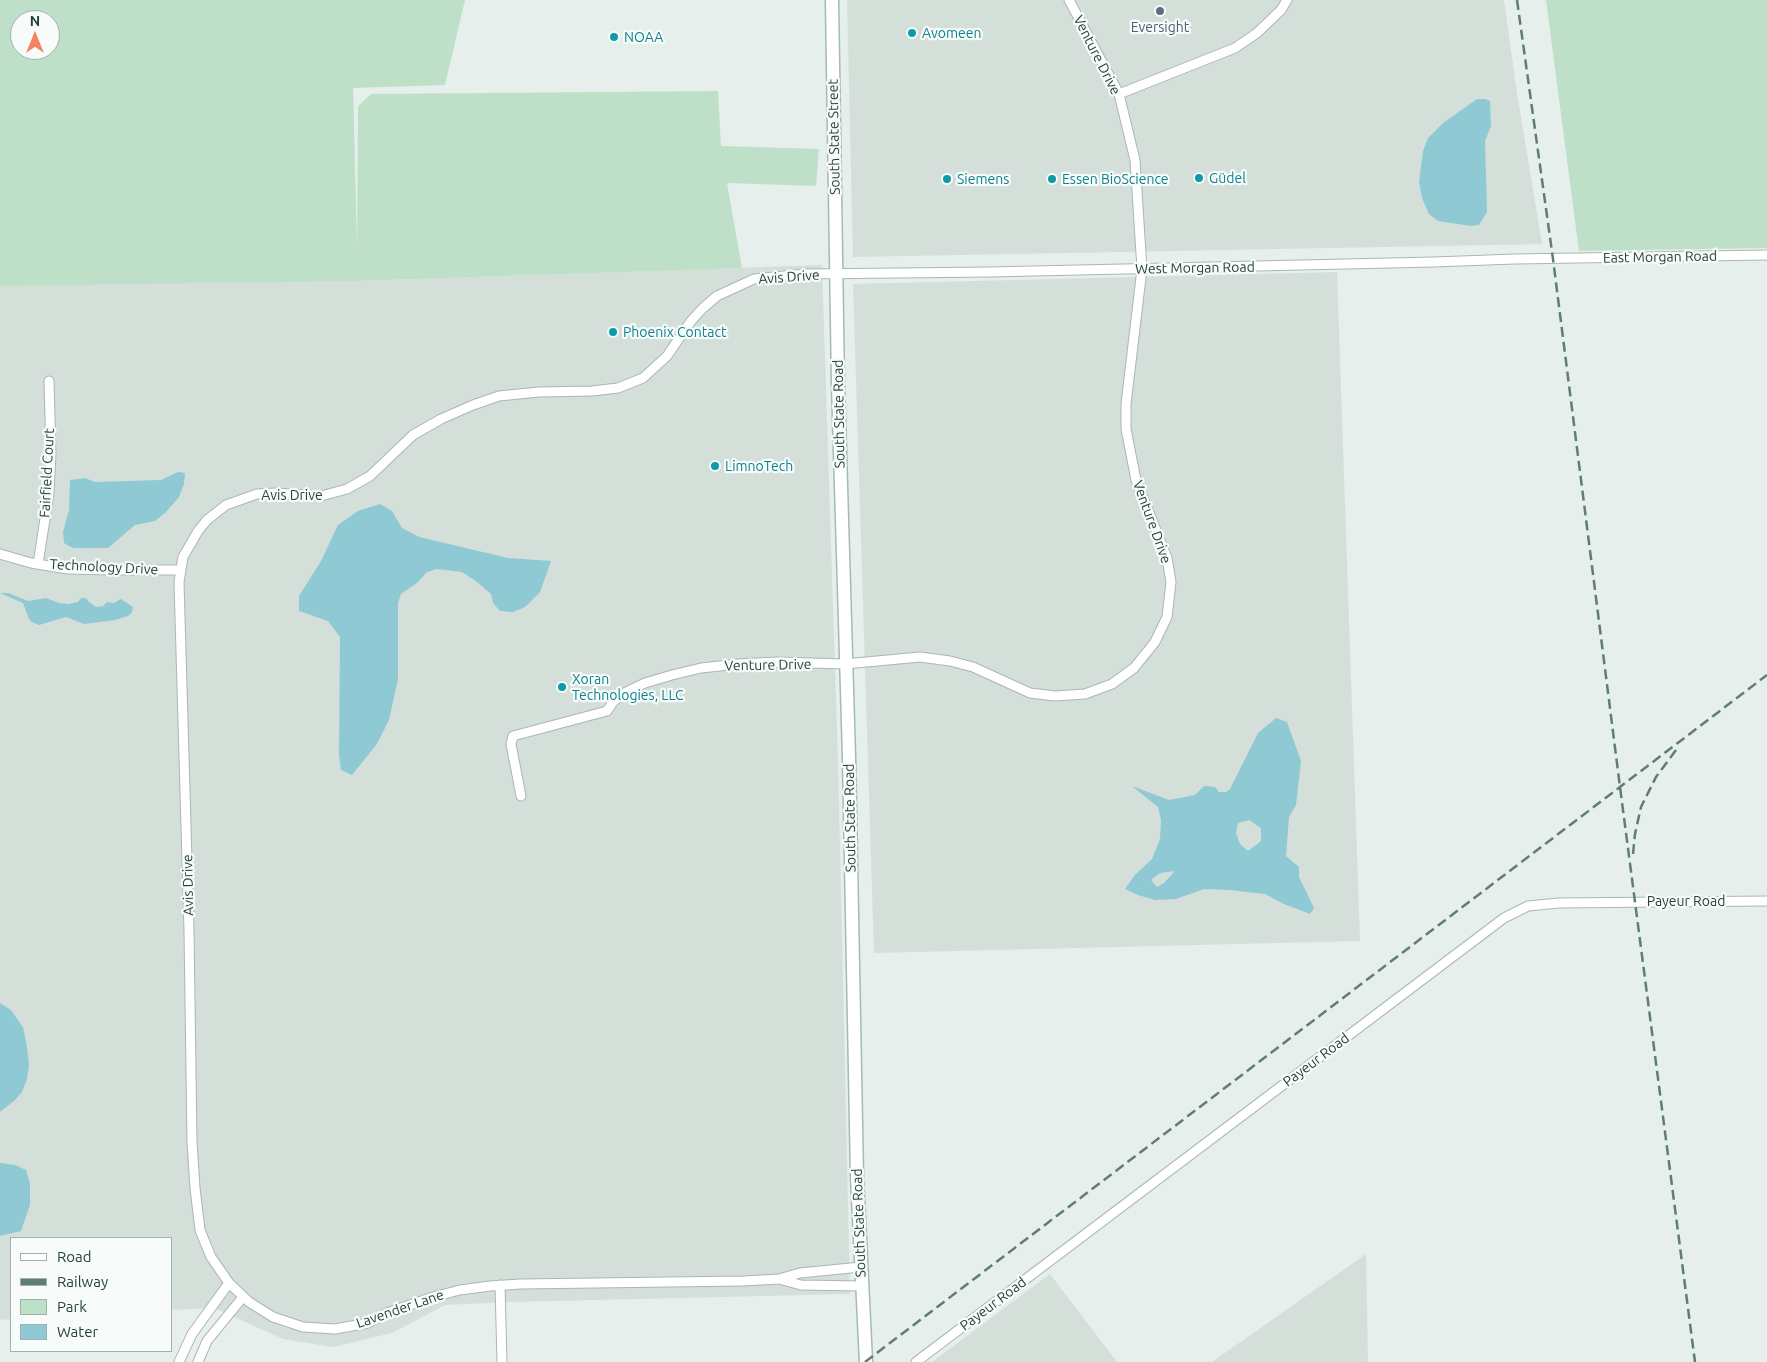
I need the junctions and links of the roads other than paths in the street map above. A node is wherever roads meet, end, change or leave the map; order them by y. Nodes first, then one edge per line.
1 (832, 0) edge
2 (1069, 0) edge
3 (1287, 0) edge
4 (1119, 94) junction
5 (1767, 256) edge
6 (1553, 259) joint
7 (1142, 269) junction
8 (836, 275) junction
9 (49, 381) dead end
10 (0, 554) edge
11 (38, 564) junction
12 (180, 570) junction
13 (845, 664) junction
14 (521, 796) dead end
15 (1767, 901) edge
16 (194, 1157) joint
17 (861, 1267) junction
18 (779, 1279) junction
19 (228, 1283) junction
20 (500, 1285) junction
21 (862, 1286) junction
22 (243, 1297) junction
23 (179, 1362) edge
24 (198, 1362) edge
25 (502, 1362) edge
26 (866, 1362) edge
27 (916, 1362) edge

1 - 8 main road, South State Street
2 - 4 street, Venture Drive
3 - 4 street
4 - 7 street, Venture Drive
5 - 6 street, East Morgan Road
6 - 7 street, West Morgan Road
7 - 8 street, West Morgan Road
7 - 13 street, Venture Drive
8 - 12 street, Avis Drive
8 - 13 main road, South State Road
9 - 11 street, Fairfield Court
10 - 11 street, Technology Drive
11 - 12 street, Technology Drive
12 - 16 street, Avis Drive
13 - 14 street, Venture Drive
13 - 17 main road, South State Road
15 - 27 street, Payeur Road
16 - 19 street, Lavender Lane
17 - 18 street, Lavender Lane
17 - 21 main road, South State Road
18 - 20 street, Lavender Lane
18 - 21 street, Lavender Lane
19 - 22 street, Lavender Lane
19 - 23 street
20 - 22 street, Lavender Lane
20 - 25 street
21 - 26 main road, South State Road
22 - 24 street

